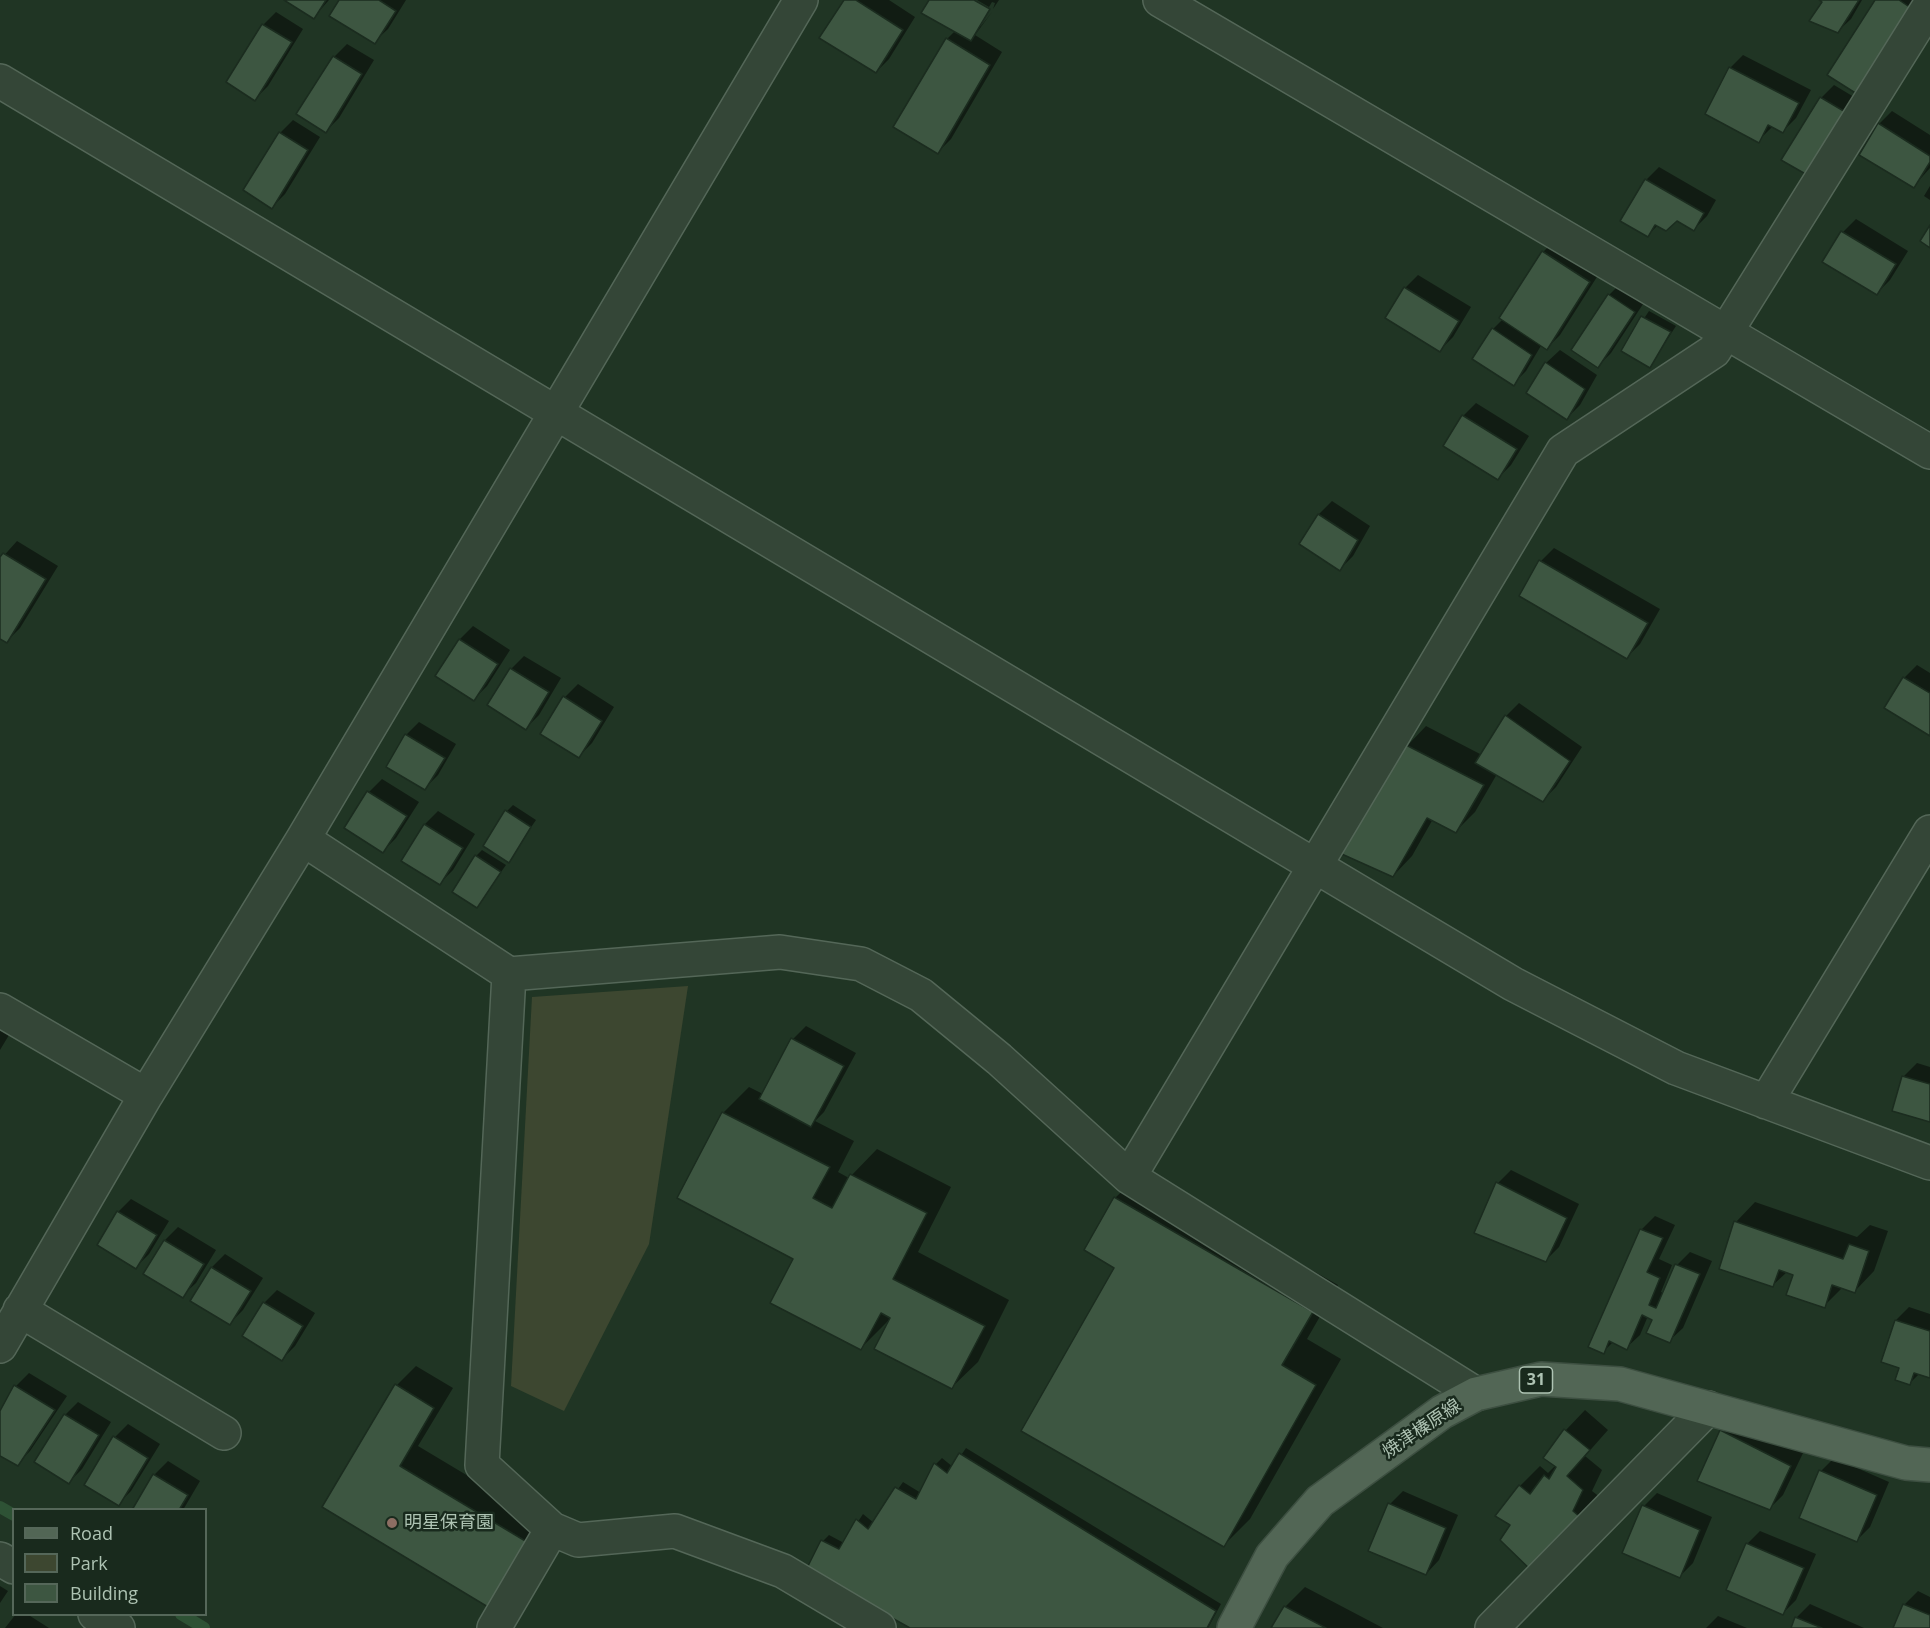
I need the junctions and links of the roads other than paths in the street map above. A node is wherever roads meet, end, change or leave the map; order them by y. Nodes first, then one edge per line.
1 (801, 0) edge
2 (1160, 0) edge
3 (1930, 5) edge
4 (0, 81) edge
5 (1726, 334) junction
6 (555, 413) junction
7 (1930, 452) edge
8 (1930, 832) edge
9 (303, 839) junction
10 (1312, 866) junction
11 (509, 974) junction
12 (0, 1010) edge
13 (146, 1095) junction
14 (1766, 1102) junction
15 (1930, 1163) edge
16 (1129, 1177) junction
17 (21, 1310) junction
18 (0, 1346) edge
19 (1476, 1394) junction
20 (1708, 1408) junction
21 (224, 1433) dead end
22 (1930, 1465) edge
23 (552, 1529) junction
24 (98, 1616) edge
25 (118, 1628) edge
26 (494, 1628) edge
27 (879, 1628) edge
28 (1234, 1628) edge
29 (1492, 1628) edge

1 - 6 street
2 - 5 street
3 - 5 street
4 - 6 street
5 - 7 street
5 - 10 street
6 - 9 street
6 - 10 street
8 - 14 street
9 - 11 street
9 - 13 street
10 - 14 street
10 - 16 street
11 - 16 street
11 - 23 street
12 - 13 street
13 - 17 street
14 - 15 street
16 - 19 street
17 - 18 street
17 - 21 street
19 - 20 main road, 焼津榛原線 / 31
19 - 28 main road, 焼津榛原線 / 31
20 - 22 main road, 焼津榛原線 / 31
20 - 29 street
23 - 26 street
23 - 27 street
24 - 25 street

